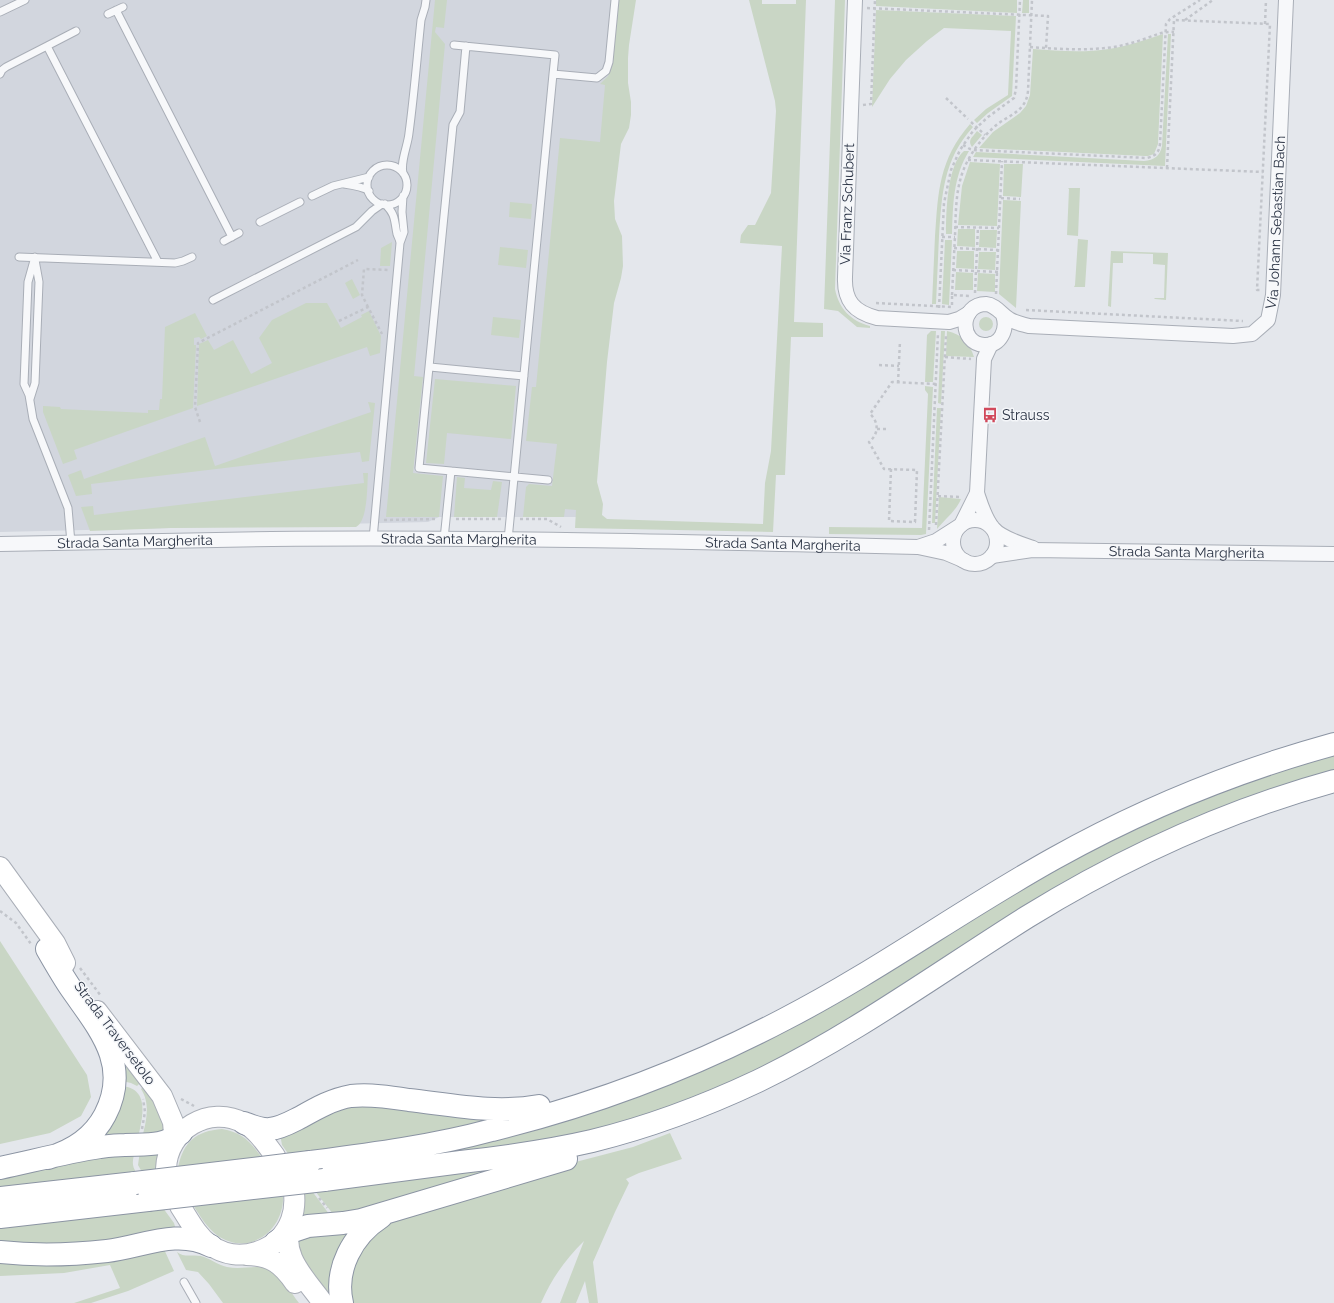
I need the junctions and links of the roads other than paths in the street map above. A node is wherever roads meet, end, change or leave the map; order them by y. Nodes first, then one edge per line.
1 (25, 0) edge
2 (426, 0) edge
3 (615, 0) edge
4 (1286, 0) edge
5 (855, 4) edge
6 (123, 7) dead end
7 (116, 10) junction
8 (0, 12) edge
9 (108, 14) dead end
10 (76, 31) dead end
11 (454, 45) dead end
12 (47, 46) junction
13 (466, 46) junction
14 (0, 74) edge
15 (553, 74) junction
16 (403, 173) junction
17 (369, 177) junction
18 (344, 184) junction
19 (369, 191) junction
20 (312, 196) dead end
21 (403, 196) junction
22 (300, 202) dead end
23 (384, 204) junction
24 (260, 222) dead end
25 (239, 233) dead end
26 (232, 237) junction
27 (224, 241) dead end
28 (400, 243) junction
29 (19, 257) dead end
30 (35, 257) junction
31 (192, 257) dead end
32 (158, 262) junction
33 (213, 300) dead end
34 (968, 313) junction
35 (1003, 315) junction
36 (942, 325) junction
37 (1029, 326) junction
38 (1004, 333) junction
39 (970, 337) junction
40 (991, 344) junction
41 (978, 363) junction
42 (430, 367) junction
43 (524, 376) junction
44 (30, 400) junction
45 (451, 471) junction
46 (514, 477) junction
47 (548, 480) dead end
48 (971, 493) junction
49 (961, 525) junction
50 (993, 529) junction
51 (373, 539) junction
52 (444, 539) junction
53 (508, 540) junction
54 (71, 543) junction
55 (0, 544) edge
56 (918, 547) junction
57 (1039, 550) junction
58 (1334, 554) edge
59 (992, 556) junction
60 (965, 561) junction
61 (1334, 744) edge
62 (1334, 780) edge
63 (0, 867) edge
64 (0, 884) edge
65 (46, 949) junction
66 (73, 967) junction
67 (685, 1066) junction
68 (755, 1082) junction
69 (170, 1096) junction
70 (219, 1117) junction
71 (244, 1123) junction
72 (175, 1139) junction
73 (274, 1156) dead end
74 (48, 1158) junction
75 (0, 1168) edge
76 (166, 1169) dead end
77 (294, 1193) dead end
78 (0, 1198) edge
79 (180, 1206) dead end
80 (396, 1211) junction
81 (0, 1217) edge
82 (285, 1232) junction
83 (211, 1246) junction
84 (0, 1252) edge
85 (244, 1255) junction
86 (184, 1282) dead end
87 (196, 1303) edge
88 (310, 1303) edge
89 (323, 1303) edge
90 (342, 1303) edge

1 - 8 lane
2 - 16 lane
3 - 15 lane
4 - 37 street, Via Johann Sebastian Bach
5 - 36 street, Via Franz Schubert
6 - 7 lane
7 - 9 lane
7 - 26 lane
10 - 12 lane
11 - 13 lane
12 - 14 lane
12 - 32 lane
13 - 15 lane
13 - 42 lane
15 - 43 lane
16 - 17 lane
16 - 21 lane
17 - 18 lane
17 - 19 lane
18 - 19 lane
18 - 20 lane
19 - 23 lane
21 - 23 lane
21 - 28 lane
22 - 24 lane
23 - 28 lane
23 - 33 lane
25 - 26 lane
26 - 27 lane
28 - 51 lane
29 - 30 lane
30 - 32 lane
30 - 44 lane
30 - 44 lane
31 - 32 lane
34 - 35 street
34 - 36 street, Via Franz Schubert
34 - 39 street
35 - 37 street, Via Johann Sebastian Bach
35 - 38 street
36 - 39 street, Via Franz Schubert
37 - 38 street, Via Johann Sebastian Bach
38 - 40 street
39 - 40 street
39 - 41 street
40 - 41 street
41 - 48 street
42 - 43 lane
42 - 45 lane
43 - 46 lane
44 - 54 lane
45 - 46 lane
45 - 52 lane
46 - 47 lane
46 - 53 lane
48 - 49 street
48 - 50 street
49 - 50 street, Strada Santa Margherita
49 - 56 street, Strada Santa Margherita
49 - 60 street
50 - 57 street, Strada Santa Margherita
50 - 59 street
51 - 52 street, Strada Santa Margherita
51 - 54 street, Strada Santa Margherita
52 - 53 street, Strada Santa Margherita
53 - 56 street, Strada Santa Margherita
54 - 55 street, Strada Santa Margherita
56 - 60 street, Strada Santa Margherita
57 - 58 street, Strada Santa Margherita
57 - 59 street, Strada Santa Margherita
59 - 60 street, Strada Santa Margherita
61 - 67 highway
62 - 68 highway
63 - 66 main road, Strada Traversetolo
64 - 65 main road, Strada Traversetolo
65 - 66 main road, Strada Traversetolo
65 - 74 highway
66 - 69 main road, Strada Traversetolo
67 - 71 highway
67 - 78 highway, bridge
68 - 80 highway
68 - 81 highway, bridge
69 - 70 main road
69 - 72 main road
70 - 71 main road
70 - 72 main road
71 - 73 main road
72 - 74 highway
72 - 76 main road
74 - 75 highway
77 - 82 main road
79 - 83 main road
80 - 82 highway
80 - 90 highway
82 - 85 main road
82 - 89 main road
83 - 84 highway
83 - 85 main road
85 - 88 main road
86 - 87 lane

